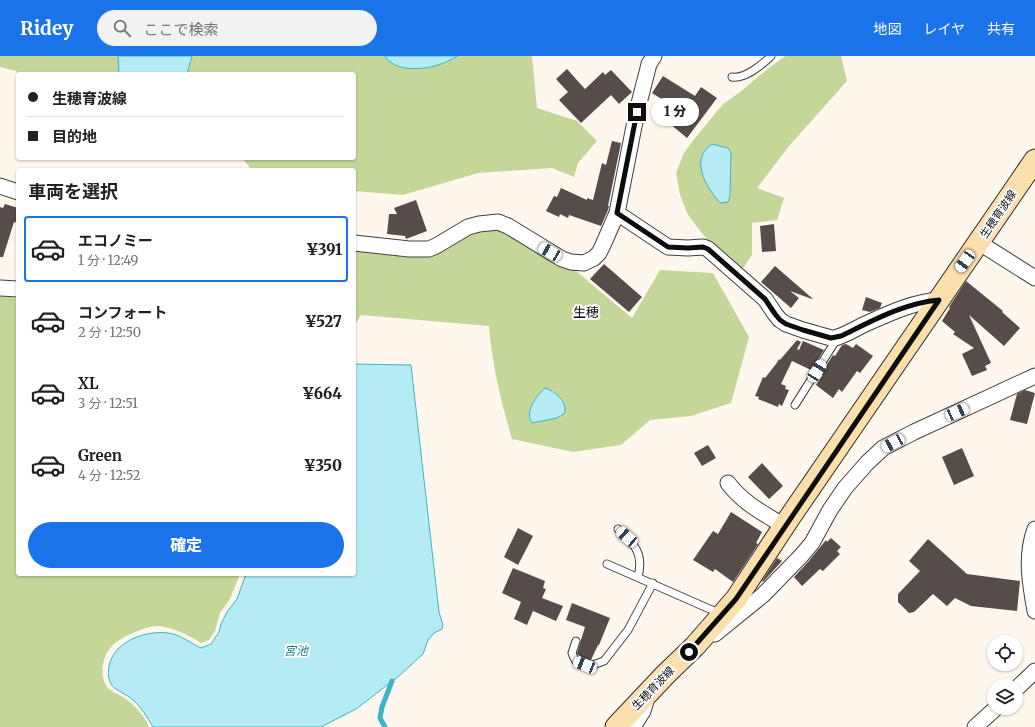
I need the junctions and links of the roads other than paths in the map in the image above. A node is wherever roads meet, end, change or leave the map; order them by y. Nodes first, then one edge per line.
1 (654, 56) edge
2 (771, 56) edge
3 (732, 77) dead end
4 (1035, 160) edge
5 (0, 186) edge
6 (16, 191) edge
7 (617, 213) junction
8 (978, 242) junction
9 (356, 243) edge
10 (1035, 278) edge
11 (939, 300) junction
12 (838, 337) junction
13 (1035, 376) edge
14 (795, 405) dead end
15 (728, 483) dead end
16 (784, 526) junction
17 (618, 530) dead end
18 (1035, 530) edge
19 (607, 564) dead end
20 (638, 576) junction
21 (653, 583) junction
22 (1035, 611) edge
23 (723, 615) junction
24 (576, 641) dead end
25 (682, 658) junction
26 (1035, 671) edge
27 (1023, 682) edge
28 (648, 692) junction
29 (988, 715) edge
30 (616, 727) edge
31 (633, 727) edge
32 (975, 727) edge

1 - 7 street
2 - 3 lane
4 - 8 main road, 生穂育波線
5 - 6 street
7 - 9 street
7 - 12 street
8 - 10 street
8 - 11 main road, 生穂育波線
11 - 12 street
11 - 16 main road, 生穂育波線
12 - 14 lane
13 - 25 street
15 - 16 street
16 - 23 main road, 生穂育波線
17 - 20 lane
18 - 22 street
19 - 20 lane
20 - 21 lane
21 - 23 lane
21 - 24 lane
23 - 25 main road, 生穂育波線
25 - 28 main road, 生穂育波線
26 - 27 street
28 - 30 main road, 生穂育波線
28 - 31 street
29 - 32 street

